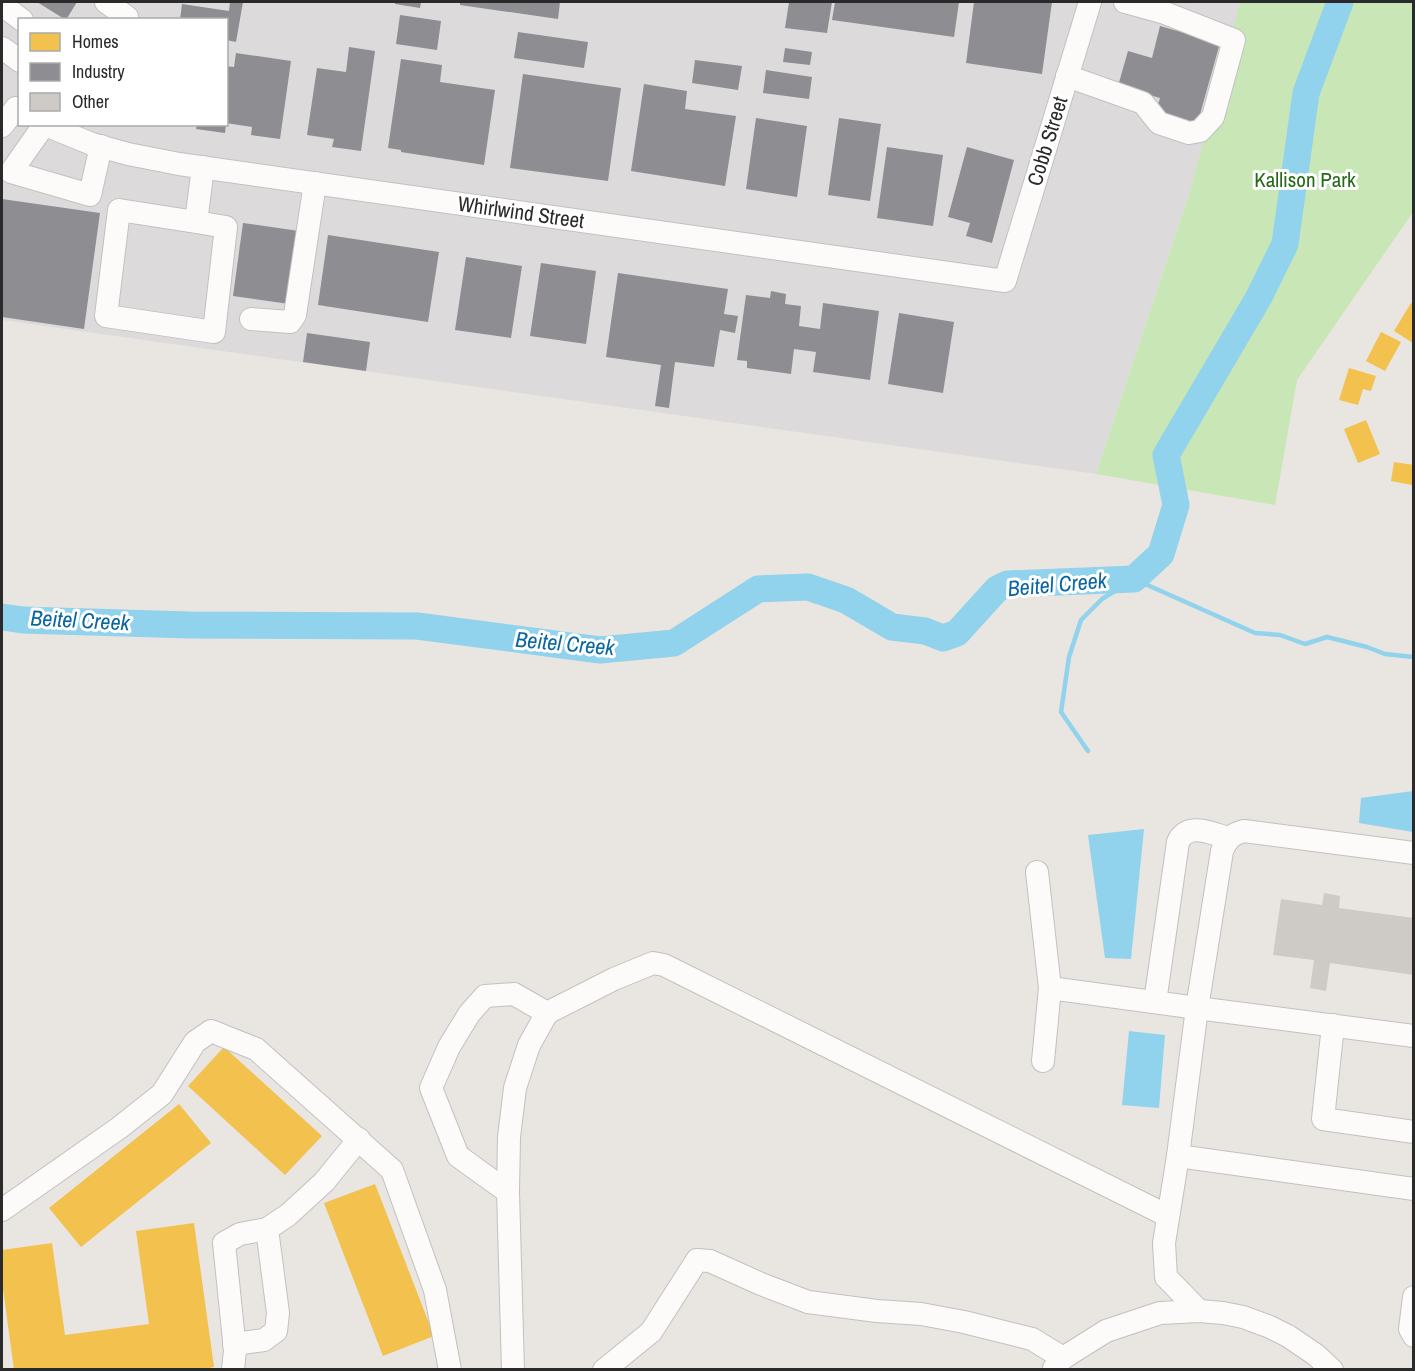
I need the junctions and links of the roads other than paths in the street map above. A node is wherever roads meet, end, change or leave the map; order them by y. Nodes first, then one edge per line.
1 (107, 2) edge
2 (1090, 2) edge
3 (1125, 2) edge
4 (2, 5) edge
5 (130, 12) edge
6 (19, 18) edge
7 (2, 48) edge
8 (18, 60) edge
9 (1067, 76) junction
10 (12, 105) edge
11 (2, 126) edge
12 (45, 126) edge
13 (49, 126) edge
14 (101, 146) junction
15 (203, 167) junction
16 (315, 183) junction
17 (196, 222) junction
18 (1005, 281) joint
19 (251, 319) dead end
20 (1229, 838) junction
21 (1413, 853) edge
22 (1037, 872) dead end
23 (1050, 988) junction
24 (1155, 1002) junction
25 (1197, 1008) junction
26 (547, 1013) junction
27 (1333, 1024) junction
28 (1413, 1036) edge
29 (1043, 1061) dead end
30 (1413, 1132) edge
31 (358, 1139) junction
32 (1178, 1156) junction
33 (1413, 1190) edge
34 (508, 1192) junction
35 (2, 1210) edge
36 (1168, 1215) junction
37 (267, 1229) junction
38 (1413, 1297) edge
39 (1199, 1311) junction
40 (1413, 1336) edge
41 (234, 1344) junction
42 (1058, 1364) edge
43 (233, 1370) edge
44 (450, 1370) edge
45 (513, 1370) edge
46 (604, 1370) edge
47 (1332, 1370) edge

1 - 5 street
2 - 9 street, Cobb Street
3 - 9 street
4 - 6 street
7 - 8 street
9 - 18 street, Cobb Street
10 - 11 street
12 - 14 street
13 - 14 street, Whirlwind Street
14 - 15 street, Whirlwind Street
15 - 16 street, Whirlwind Street
15 - 17 street
16 - 18 street, Whirlwind Street
16 - 19 street
17 - 17 street
20 - 21 street
20 - 24 street
20 - 25 street
22 - 23 street
23 - 24 street
23 - 29 street
24 - 25 street
25 - 27 street
25 - 32 street
26 - 34 street
26 - 34 street
26 - 36 street
27 - 28 street
27 - 30 street
31 - 35 street
31 - 37 street
31 - 44 street
32 - 33 street
32 - 36 street
34 - 45 street
36 - 39 street
37 - 41 street
37 - 41 street
38 - 40 street
39 - 42 street
39 - 47 street
41 - 43 street
42 - 46 street

